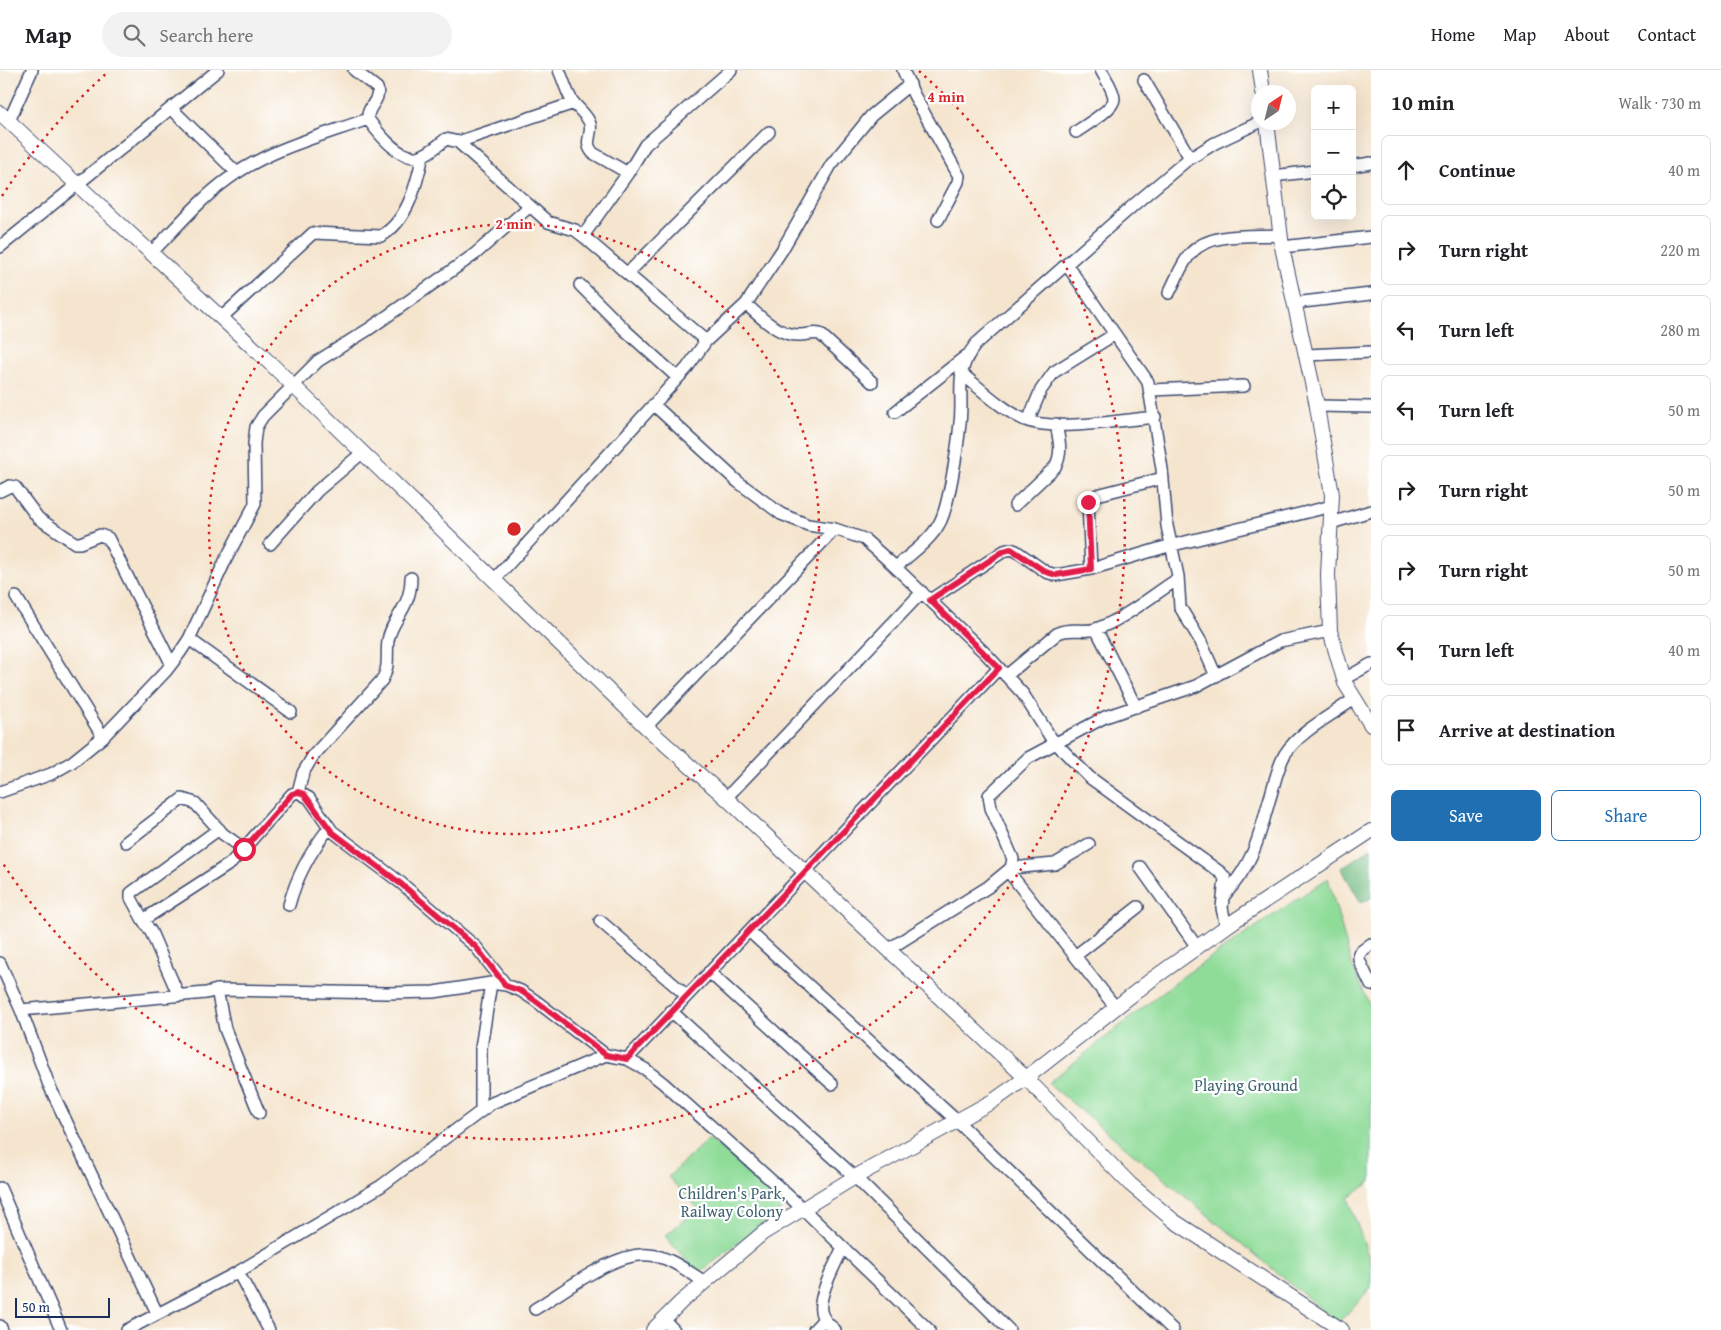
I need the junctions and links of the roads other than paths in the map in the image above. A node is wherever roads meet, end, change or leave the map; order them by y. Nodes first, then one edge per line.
1 (32, 70) edge
2 (218, 70) edge
3 (354, 70) edge
4 (559, 70) edge
5 (731, 70) edge
6 (904, 70) edge
7 (1101, 70) edge
8 (1260, 70) edge
9 (1144, 80) dead end
10 (910, 84) junction
11 (1262, 85) edge
12 (574, 104) junction
13 (172, 109) junction
14 (5, 117) edge
15 (368, 119) junction
16 (1251, 126) edge
17 (1268, 130) edge
18 (769, 132) dead end
19 (1076, 132) dead end
20 (458, 142) junction
21 (423, 155) junction
22 (1190, 158) junction
23 (1371, 163) edge
24 (1356, 165) edge
25 (1311, 171) edge
26 (237, 173) junction
27 (628, 173) junction
28 (1273, 176) junction
29 (78, 185) junction
30 (530, 206) junction
31 (938, 220) dead end
32 (583, 236) junction
33 (1371, 237) edge
34 (1281, 241) junction
35 (0, 247) edge
36 (151, 253) junction
37 (1066, 265) junction
38 (628, 273) junction
39 (580, 285) dead end
40 (1169, 293) dead end
41 (1371, 294) edge
42 (1294, 302) junction
43 (746, 304) junction
44 (221, 318) junction
45 (1116, 334) junction
46 (706, 342) junction
47 (1371, 352) edge
48 (967, 355) junction
49 (1306, 355) junction
50 (960, 373) junction
51 (678, 378) junction
52 (872, 382) dead end
53 (294, 386) junction
54 (1244, 386) dead end
55 (1151, 390) junction
56 (654, 405) junction
57 (1317, 406) junction
58 (1371, 407) edge
59 (895, 412) dead end
60 (1155, 417) junction
61 (1028, 421) junction
62 (1056, 424) junction
63 (362, 453) junction
64 (1163, 478) junction
65 (0, 491) edge
66 (1015, 505) dead end
67 (1332, 506) junction
68 (1371, 511) edge
69 (1331, 523) junction
70 (836, 529) junction
71 (270, 544) dead end
72 (1172, 545) junction
73 (896, 567) junction
74 (1091, 569) junction
75 (411, 578) dead end
76 (1178, 578) junction
77 (494, 580) junction
78 (926, 596) junction
79 (16, 597) dead end
80 (1096, 629) junction
81 (1330, 631) junction
82 (189, 639) junction
83 (171, 663) junction
84 (1371, 664) edge
85 (1003, 672) junction
86 (1216, 676) junction
87 (1344, 679) junction
88 (1354, 699) junction
89 (1136, 707) junction
90 (292, 712) dead end
91 (1371, 725) edge
92 (646, 727) junction
93 (103, 736) junction
94 (1056, 742) junction
95 (0, 792) edge
96 (298, 792) junction
97 (726, 798) junction
98 (330, 828) junction
99 (219, 830) junction
100 (1371, 831) edge
101 (126, 842) dead end
102 (1089, 844) dead end
103 (244, 849) junction
104 (1140, 867) dead end
105 (1010, 869) junction
106 (806, 872) junction
107 (1222, 898) junction
108 (288, 905) dead end
109 (1138, 907) dead end
110 (143, 920) junction
111 (600, 921) dead end
112 (1226, 927) junction
113 (749, 931) junction
114 (1371, 944) edge
115 (1198, 947) junction
116 (889, 948) junction
117 (1075, 956) junction
118 (0, 963) edge
119 (709, 972) junction
120 (4, 979) edge
121 (491, 983) junction
122 (1371, 985) edge
123 (506, 986) junction
124 (217, 990) junction
125 (178, 994) junction
126 (686, 995) junction
127 (1116, 1008) junction
128 (21, 1010) junction
129 (671, 1011) junction
130 (606, 1055) junction
131 (627, 1059) junction
132 (1026, 1078) junction
133 (832, 1084) dead end
134 (481, 1111) junction
135 (259, 1113) dead end
136 (957, 1121) junction
137 (855, 1177) junction
138 (0, 1188) edge
139 (802, 1208) junction
140 (843, 1247) junction
141 (238, 1272) junction
142 (705, 1282) junction
143 (535, 1309) dead end
144 (157, 1313) junction
145 (824, 1319) junction
146 (669, 1325) edge
147 (0, 1326) edge
148 (1339, 1329) edge
149 (2, 1330) edge
150 (61, 1330) edge
151 (127, 1330) edge
152 (268, 1330) edge
153 (653, 1330) edge
154 (814, 1330) edge
155 (835, 1330) edge
156 (929, 1330) edge
157 (1009, 1330) edge
158 (1173, 1330) edge

1 - 14 street
2 - 13 street
3 - 15 street
4 - 12 street
5 - 27 street
6 - 10 street
7 - 19 street
8 - 11 street
9 - 22 street
10 - 31 street
10 - 43 street
12 - 20 street
12 - 27 street
13 - 26 street
13 - 29 street
14 - 29 street
15 - 21 street
15 - 26 street
16 - 22 street
17 - 28 street
18 - 38 street
20 - 21 street
20 - 30 street
21 - 44 street
22 - 37 street
23 - 24 street
25 - 28 street
26 - 36 street
27 - 32 street
28 - 34 street
29 - 35 street
29 - 36 street
30 - 32 street
30 - 53 street
32 - 38 street
33 - 34 street
34 - 40 street
34 - 42 street
36 - 44 street
37 - 45 street
37 - 48 street
38 - 46 street
39 - 51 street
41 - 42 street
42 - 49 street
43 - 46 street
43 - 52 street
44 - 53 street
45 - 55 street
45 - 61 street
46 - 51 street
47 - 49 street
48 - 50 street
48 - 59 street
49 - 57 street
50 - 61 street
50 - 73 street
51 - 56 street
53 - 63 street
53 - 82 street
54 - 55 street
55 - 60 street
56 - 70 street
56 - 77 street
57 - 58 street
57 - 67 street
60 - 62 street
60 - 64 street
61 - 62 street
62 - 66 street
63 - 71 street
63 - 77 street
64 - 72 street
64 - 74 street
65 - 83 street
67 - 69 street
67 - 72 street
68 - 69 street
69 - 81 street
70 - 73 street
70 - 92 street
72 - 74 street
72 - 76 street
73 - 78 street
74 - 78 street
75 - 96 street
76 - 80 street
76 - 86 street
77 - 92 street
78 - 85 street
78 - 97 street
79 - 93 street
80 - 85 street
80 - 89 street
81 - 86 street
81 - 87 street
82 - 83 street
82 - 90 street
83 - 93 street
84 - 87 street
85 - 94 street
85 - 106 street
86 - 89 street
87 - 88 street
88 - 91 street
88 - 107 street
89 - 94 street
92 - 97 street
93 - 95 street
94 - 105 street
94 - 107 street
96 - 98 street
96 - 103 street
97 - 106 street
98 - 108 street
98 - 123 street
99 - 101 street
99 - 103 street
99 - 110 street
100 - 112 street
102 - 105 street
103 - 110 street
104 - 115 street
105 - 116 street
105 - 117 street
106 - 113 street
106 - 116 street
107 - 112 street
109 - 117 street
110 - 125 street
111 - 126 street
112 - 115 street
113 - 119 street
113 - 136 street
114 - 122 street
115 - 127 street
116 - 132 street
117 - 127 street
118 - 120 street
119 - 126 street
119 - 133 street
120 - 128 street
121 - 123 street
121 - 124 street
121 - 134 street
123 - 130 street
124 - 125 street
124 - 135 street
125 - 128 street
126 - 129 street
127 - 132 street
128 - 144 street
129 - 131 street
129 - 137 street
130 - 131 street
130 - 134 street
131 - 139 street
132 - 136 street
132 - 148 street
134 - 141 street
136 - 137 street
136 - 158 street
137 - 139 street
137 - 157 street
138 - 150 street
139 - 140 street
139 - 142 street
140 - 145 street
140 - 156 street
141 - 144 street
141 - 152 street
142 - 143 street
142 - 146 street
144 - 151 street
145 - 154 street
145 - 155 street
146 - 153 street
147 - 149 street

